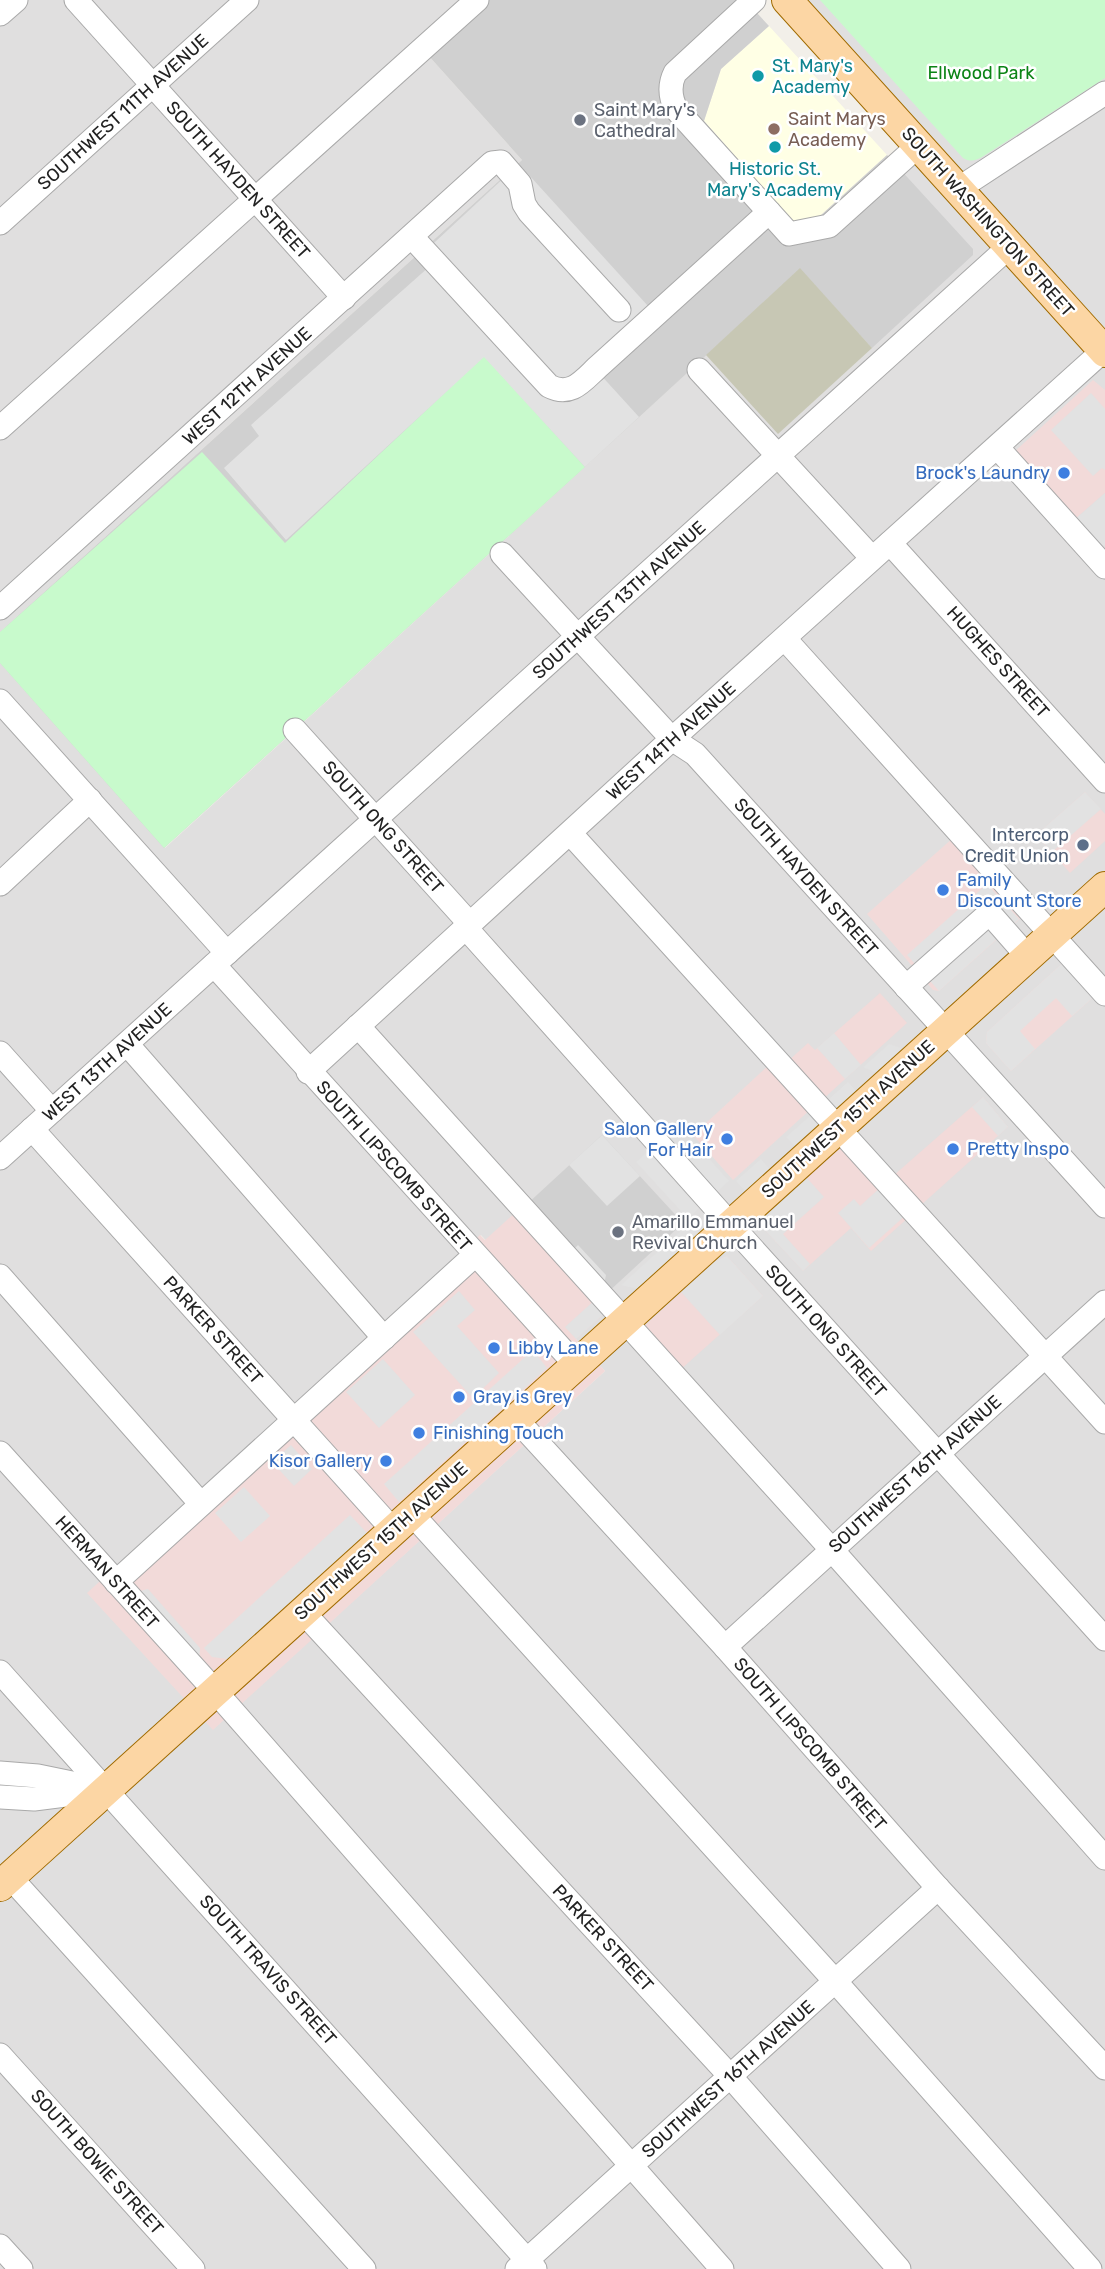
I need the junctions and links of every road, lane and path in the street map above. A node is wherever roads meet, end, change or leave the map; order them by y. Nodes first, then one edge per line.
1 (16, 0) edge
2 (76, 0) edge
3 (247, 0) edge
4 (477, 0) edge
5 (754, 0) edge
6 (786, 0) edge
7 (0, 14) edge
8 (153, 84) junction
9 (1105, 93) edge
10 (919, 145) junction
11 (958, 189) junction
12 (255, 200) junction
13 (769, 212) junction
14 (0, 223) edge
15 (412, 237) junction
16 (1010, 246) junction
17 (344, 298) junction
18 (619, 310) dead end
19 (1104, 351) edge
20 (699, 370) dead end
21 (0, 428) edge
22 (997, 447) junction
23 (779, 456) junction
24 (890, 543) junction
25 (502, 554) dead end
26 (873, 558) junction
27 (1105, 567) edge
28 (0, 608) edge
29 (577, 637) junction
30 (785, 639) junction
31 (0, 701) edge
32 (295, 730) dead end
33 (672, 739) junction
34 (1105, 781) edge
35 (90, 800) junction
36 (376, 819) junction
37 (570, 833) junction
38 (0, 884) edge
39 (1105, 887) edge
40 (468, 926) junction
41 (1051, 936) junction
42 (1028, 957) junction
43 (220, 959) junction
44 (906, 987) junction
45 (1105, 994) edge
46 (358, 1026) junction
47 (945, 1031) junction
48 (127, 1044) junction
49 (0, 1053) edge
50 (308, 1072) junction
51 (52, 1111) junction
52 (839, 1128) junction
53 (32, 1129) junction
54 (0, 1158) edge
55 (1105, 1206) edge
56 (731, 1225) junction
57 (475, 1255) junction
58 (0, 1276) edge
59 (1105, 1302) edge
60 (624, 1322) junction
61 (384, 1338) junction
62 (1045, 1356) junction
63 (576, 1365) junction
64 (516, 1419) junction
65 (294, 1420) junction
66 (1105, 1422) edge
67 (0, 1453) edge
68 (937, 1454) junction
69 (201, 1504) junction
70 (402, 1522) junction
71 (832, 1550) junction
72 (116, 1582) junction
73 (303, 1612) junction
74 (1105, 1639) edge
75 (725, 1647) junction
76 (0, 1672) edge
77 (215, 1691) junction
78 (0, 1773) edge
79 (106, 1790) junction
80 (0, 1797) edge
81 (1105, 1858) edge
82 (5, 1882) edge
83 (938, 1888) junction
84 (835, 1982) junction
85 (0, 2055) edge
86 (1105, 2067) edge
87 (730, 2076) junction
88 (632, 2166) junction
89 (0, 2246) edge
90 (526, 2266) edge
91 (21, 2269) edge
92 (193, 2269) edge
93 (364, 2269) edge
94 (722, 2269) edge
95 (899, 2269) edge
96 (1090, 2269) edge

1 - 7 street
2 - 8 street, SOUTH HAYDEN STREET
3 - 8 street, SOUTHWEST 11TH AVENUE
4 - 12 street
5 - 13 street
6 - 10 main road, SOUTH WASHINGTON STREET
8 - 12 street, SOUTH HAYDEN STREET
8 - 14 street, SOUTHWEST 11TH AVENUE
9 - 11 street
10 - 11 main road, SOUTH WASHINGTON STREET
10 - 13 street
11 - 16 main road, SOUTH WASHINGTON STREET
12 - 17 street, SOUTH HAYDEN STREET
12 - 21 street
13 - 15 street
15 - 17 street, WEST 12TH AVENUE
15 - 18 street, WEST 12TH AVENUE
16 - 19 main road, SOUTH WASHINGTON STREET
16 - 23 street, SOUTHWEST 13TH AVENUE
17 - 28 street, WEST 12TH AVENUE
19 - 22 street
20 - 23 street
22 - 24 street
22 - 27 street
23 - 26 street
23 - 29 street, SOUTHWEST 13TH AVENUE
24 - 26 street, WEST 14TH AVENUE
24 - 34 street, HUGHES STREET
25 - 29 street, SOUTH HAYDEN STREET
26 - 30 street, WEST 14TH AVENUE
29 - 33 street, SOUTH HAYDEN STREET
29 - 36 street, SOUTHWEST 13TH AVENUE
30 - 33 street, WEST 14TH AVENUE
30 - 41 street
31 - 35 street, SOUTH LIPSCOMB STREET
32 - 36 street, SOUTH ONG STREET
33 - 37 street, WEST 14TH AVENUE
33 - 44 street, SOUTH HAYDEN STREET
35 - 38 street
35 - 43 street, SOUTH LIPSCOMB STREET
36 - 40 street, SOUTH ONG STREET
36 - 43 street, SOUTHWEST 13TH AVENUE
37 - 40 street, WEST 14TH AVENUE
37 - 52 street
39 - 41 main road, SOUTHWEST 15TH AVENUE
40 - 46 street, WEST 14TH AVENUE
40 - 56 street, SOUTH ONG STREET
41 - 42 main road, SOUTHWEST 15TH AVENUE
41 - 45 street
42 - 44 street
42 - 47 main road, SOUTHWEST 15TH AVENUE
43 - 48 street, WEST 13TH AVENUE
43 - 50 street, SOUTH LIPSCOMB STREET
44 - 47 street, SOUTH HAYDEN STREET
46 - 50 street, WEST 14TH AVENUE
46 - 60 street
47 - 52 main road, SOUTHWEST 15TH AVENUE
47 - 55 street, SOUTH HAYDEN STREET
48 - 51 street, WEST 13TH AVENUE
48 - 61 street
49 - 51 street
50 - 57 street, SOUTH LIPSCOMB STREET
51 - 53 street, WEST 13TH AVENUE
52 - 56 main road, SOUTHWEST 15TH AVENUE
52 - 62 street
53 - 54 street, WEST 13TH AVENUE
53 - 65 street, PARKER STREET
56 - 60 main road, SOUTHWEST 15TH AVENUE
56 - 68 street, SOUTH ONG STREET
57 - 61 street
57 - 63 street, SOUTH LIPSCOMB STREET
58 - 69 street
59 - 62 street, SOUTHWEST 16TH AVENUE
60 - 63 main road, SOUTHWEST 15TH AVENUE
60 - 71 street
61 - 65 street
62 - 66 street
62 - 68 street, SOUTHWEST 16TH AVENUE
63 - 64 main road, SOUTHWEST 15TH AVENUE
64 - 70 main road, SOUTHWEST 15TH AVENUE
64 - 75 street, SOUTH LIPSCOMB STREET
65 - 69 street
65 - 70 street, PARKER STREET
67 - 72 street, HERMAN STREET
68 - 71 street, SOUTHWEST 16TH AVENUE
68 - 74 street, SOUTH ONG STREET
69 - 72 street
70 - 73 main road, SOUTHWEST 15TH AVENUE
70 - 84 street, PARKER STREET
71 - 75 street, SOUTHWEST 16TH AVENUE
71 - 81 street
72 - 77 street, HERMAN STREET
73 - 77 main road, SOUTHWEST 15TH AVENUE
73 - 87 street, PARKER STREET
75 - 83 street, SOUTH LIPSCOMB STREET
76 - 79 street, SOUTH TRAVIS STREET
77 - 79 main road, SOUTHWEST 15TH AVENUE
77 - 88 street, HERMAN STREET
78 - 79 street
79 - 80 street
79 - 82 main road, SOUTHWEST 15TH AVENUE
79 - 90 street, SOUTH TRAVIS STREET
82 - 93 street
83 - 84 street, SOUTHWEST 16TH AVENUE
83 - 86 street, SOUTH LIPSCOMB STREET
84 - 87 street, SOUTHWEST 16TH AVENUE
84 - 96 street, PARKER STREET
85 - 92 street, SOUTH BOWIE STREET
87 - 88 street, SOUTHWEST 16TH AVENUE
87 - 95 street, PARKER STREET
88 - 90 street, SOUTHWEST 16TH AVENUE
88 - 94 street, HERMAN STREET
89 - 91 street

